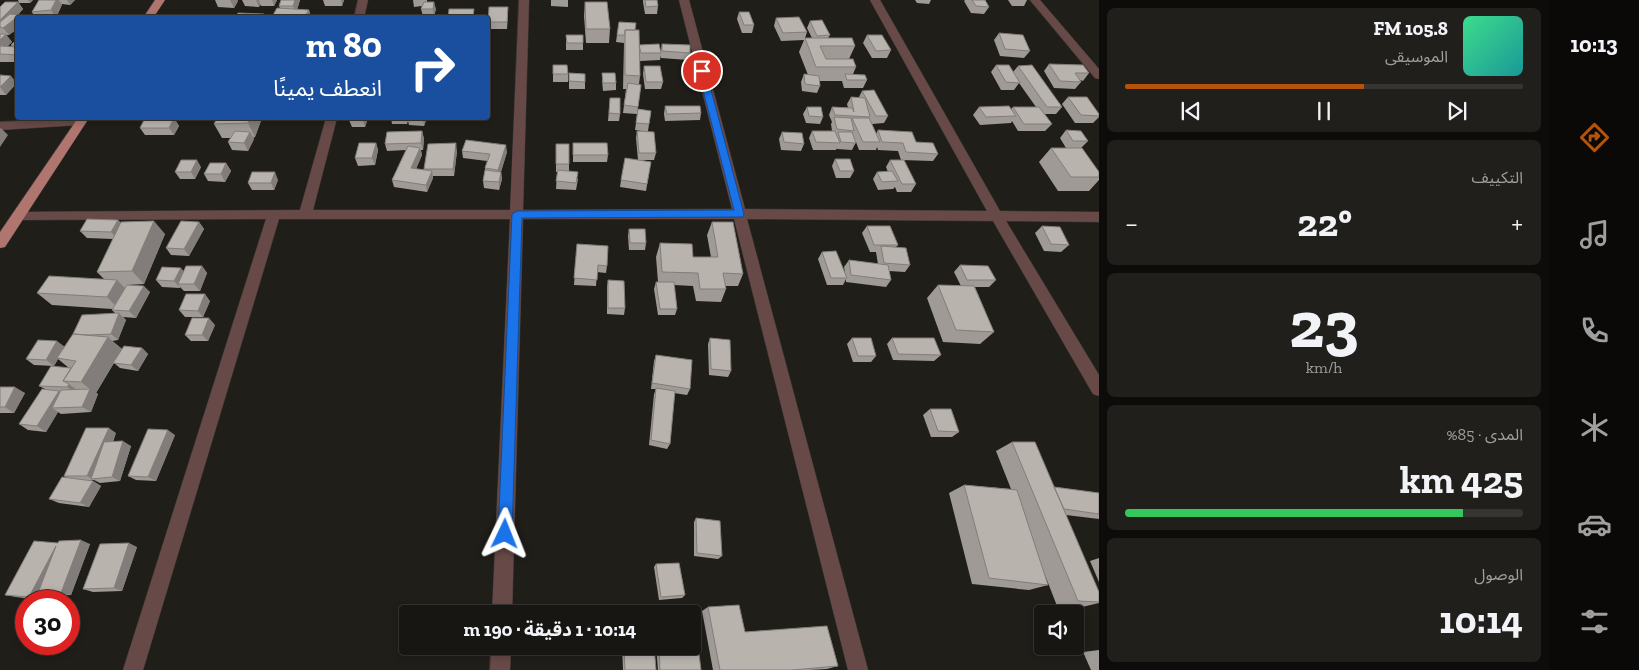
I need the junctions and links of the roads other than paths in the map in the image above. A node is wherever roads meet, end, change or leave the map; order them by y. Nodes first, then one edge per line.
1 (160, 0) edge
2 (364, 0) edge
3 (524, 0) edge
4 (684, 0) edge
5 (874, 0) edge
6 (1035, 0) edge
7 (150, 15) edge
8 (360, 15) edge
9 (1099, 76) edge
10 (69, 120) edge
11 (80, 120) edge
12 (330, 120) edge
13 (0, 126) edge
14 (517, 214) junction
15 (739, 214) junction
16 (19, 215) junction
17 (274, 215) junction
18 (305, 215) junction
19 (998, 217) junction
20 (1099, 218) edge
21 (0, 243) edge
22 (1099, 389) edge
23 (502, 605) edge
24 (501, 655) edge
25 (133, 670) edge
26 (500, 670) edge
27 (858, 670) edge

1 - 7 main road
2 - 8 street
3 - 14 street
4 - 15 street
5 - 19 street
6 - 9 street
10 - 13 street
11 - 16 main road
12 - 18 street
14 - 15 street
14 - 18 street
14 - 23 street
15 - 19 street
15 - 27 street
16 - 17 street
16 - 21 main road
17 - 18 street
17 - 25 street
19 - 20 street
19 - 22 street
24 - 26 street

